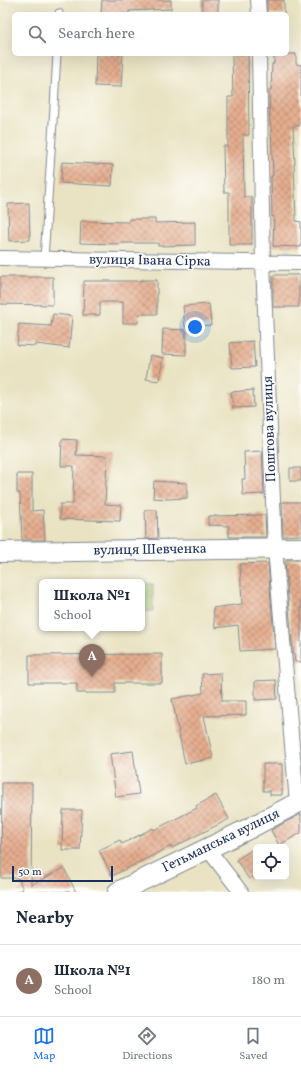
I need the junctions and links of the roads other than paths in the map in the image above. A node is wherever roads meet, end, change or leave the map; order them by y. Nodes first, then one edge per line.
1 (258, 0) edge
2 (259, 12) edge
3 (57, 56) edge
4 (260, 56) edge
5 (0, 258) edge
6 (44, 259) junction
7 (264, 263) junction
8 (301, 263) edge
9 (275, 548) junction
10 (301, 548) edge
11 (0, 552) edge
12 (299, 802) edge
13 (207, 848) junction
14 (118, 892) edge
15 (241, 892) edge

1 - 2 street
3 - 6 lane
4 - 7 street, Поштова вулиця
5 - 6 street, вулиця Івана Сірка
6 - 7 street, вулиця Івана Сірка
7 - 8 street, вулиця Івана Сірка
7 - 9 street, Поштова вулиця
9 - 10 street, вулиця Шевченка
9 - 11 street, вулиця Шевченка
9 - 12 street, Поштова вулиця
12 - 13 street, Гетьманська вулиця
13 - 14 street, Гетьманська вулиця
13 - 15 street

